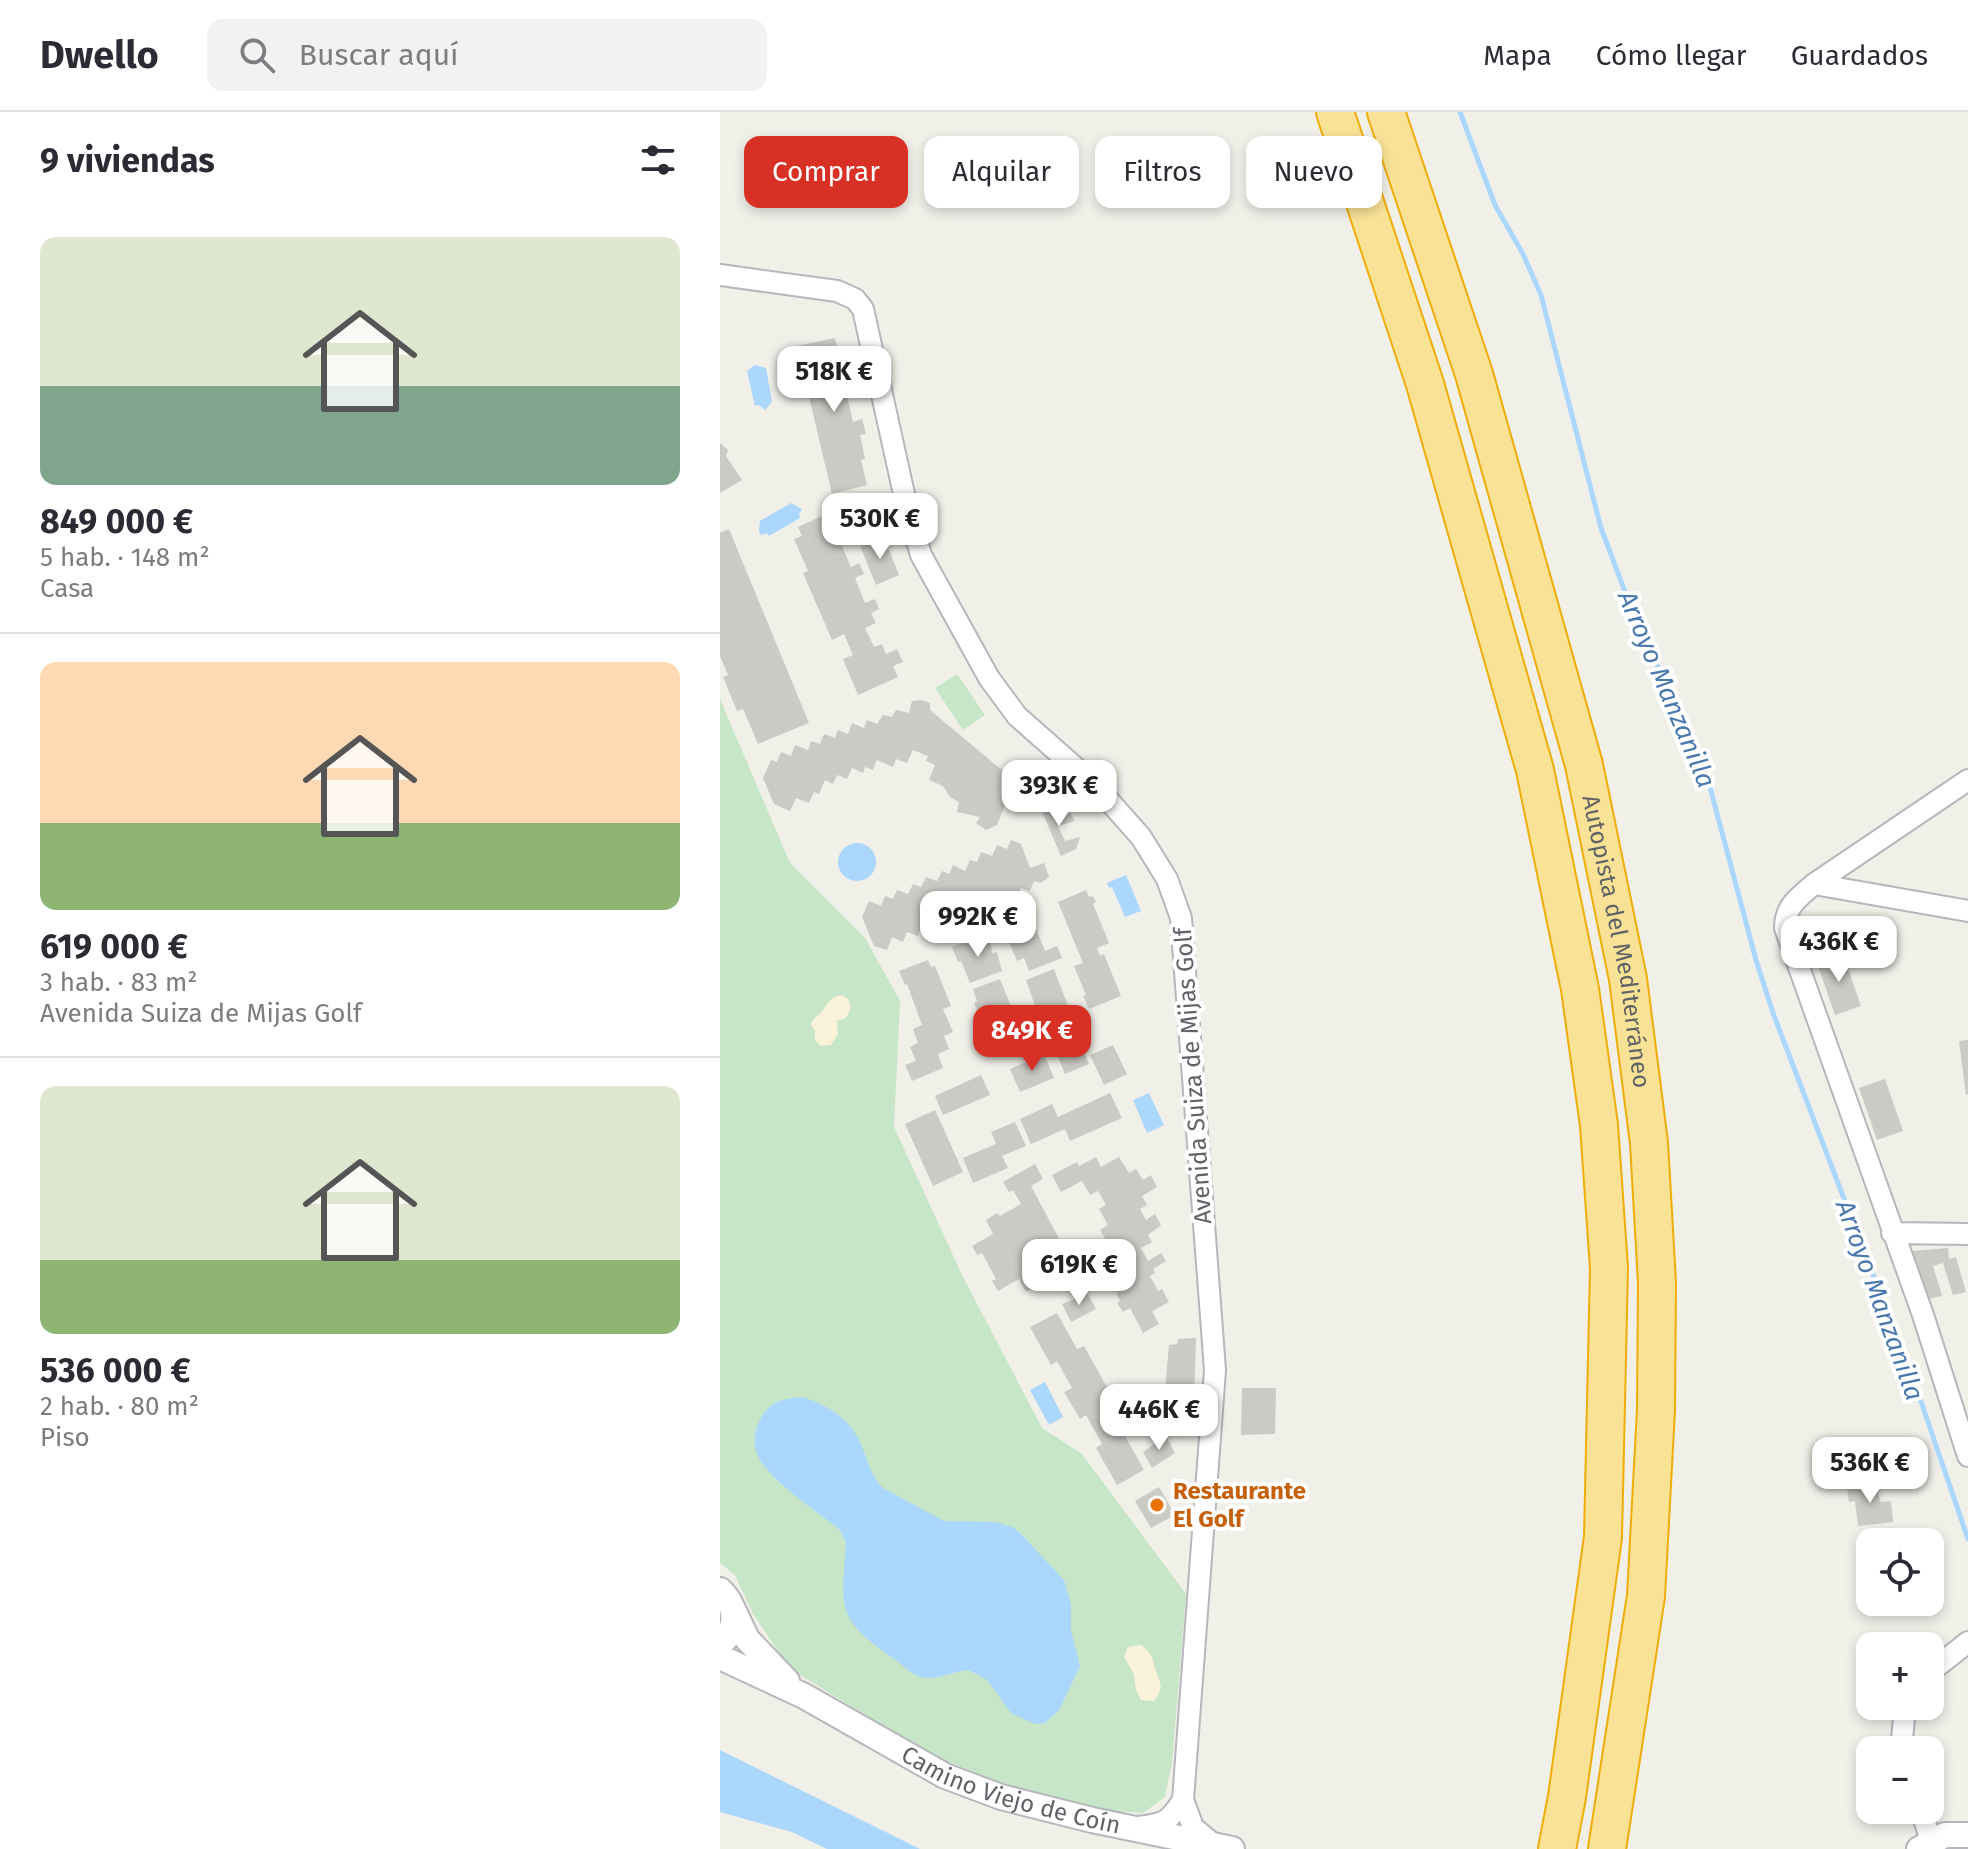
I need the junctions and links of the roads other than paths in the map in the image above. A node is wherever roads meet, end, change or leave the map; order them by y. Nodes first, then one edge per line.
1 (1335, 112) edge
2 (1386, 112) edge
3 (720, 275) edge
4 (1968, 780) edge
5 (1814, 884) junction
6 (1968, 911) edge
7 (1892, 1233) junction
8 (1968, 1234) edge
9 (1968, 1456) edge
10 (726, 1596) edge
11 (1968, 1642) edge
12 (720, 1644) edge
13 (720, 1657) edge
14 (1944, 1661) edge
15 (804, 1696) junction
16 (1183, 1800) junction
17 (1923, 1824) edge
18 (1129, 1828) junction
19 (1968, 1835) edge
20 (1925, 1845) edge
21 (1223, 1847) edge
22 (1557, 1849) edge
23 (1607, 1849) edge

1 - 22 highway, Autopista del Mediterráneo
2 - 23 highway, Autopista del Mediterráneo
3 - 16 street, Avenida Suiza de Mijas Golf
4 - 5 street
5 - 6 street
5 - 7 street
7 - 8 street
7 - 9 street
10 - 12 street
10 - 15 street, Camino Viejo de Coín
11 - 14 street
13 - 15 street, Camino Viejo de Coín
15 - 18 street, Camino Viejo de Coín
16 - 18 street
16 - 21 street
17 - 20 street
18 - 21 street, Camino Viejo de Coín
19 - 20 street

